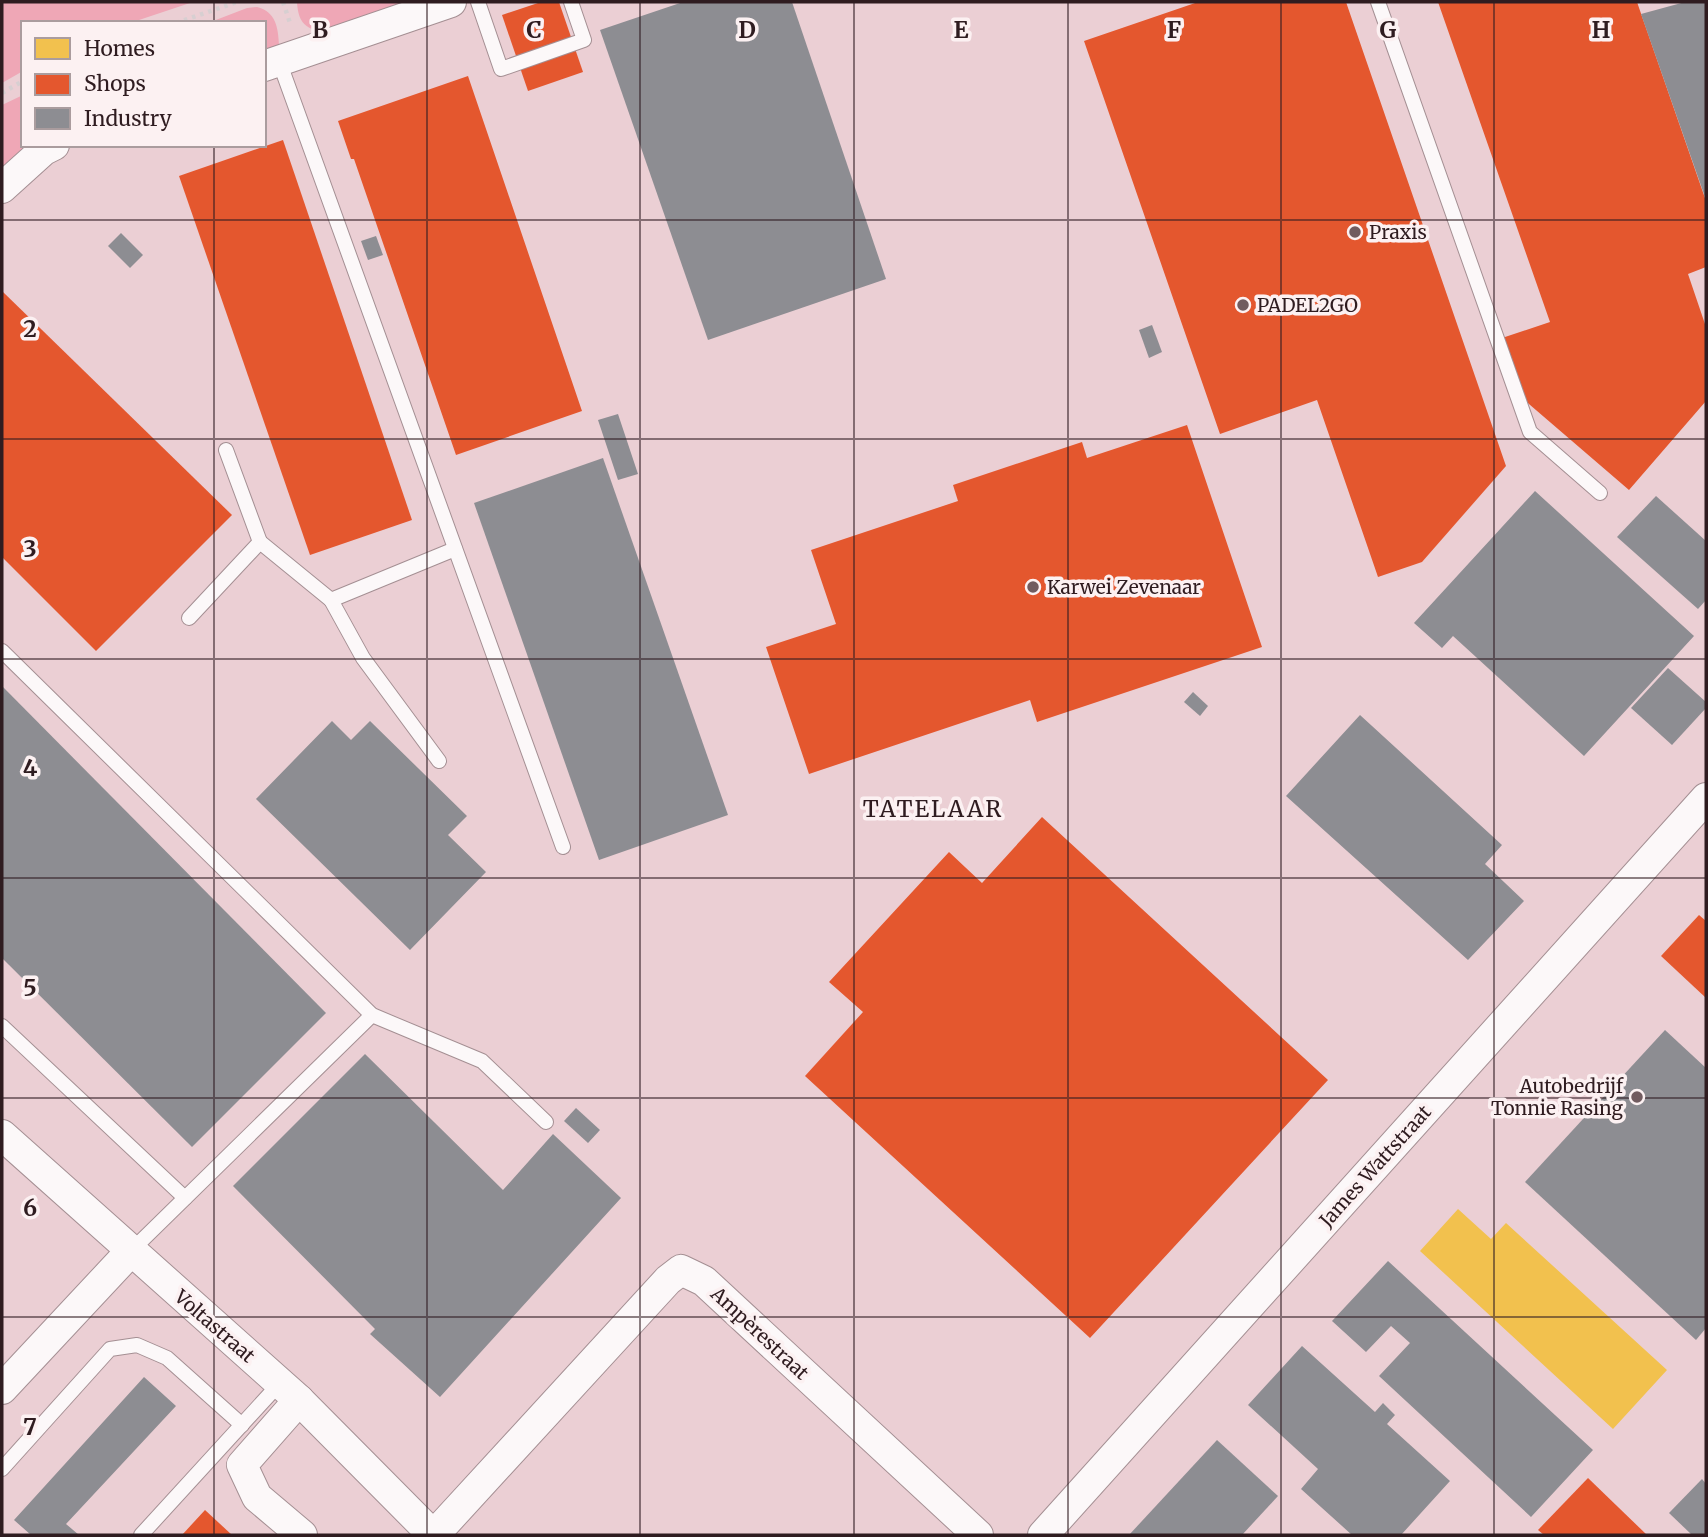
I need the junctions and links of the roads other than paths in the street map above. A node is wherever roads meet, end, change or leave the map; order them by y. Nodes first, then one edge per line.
1 (451, 2) edge
2 (478, 2) edge
3 (571, 2) edge
4 (1378, 2) edge
5 (272, 63) edge
6 (50, 147) edge
7 (2, 188) edge
8 (226, 450) dead end
9 (1600, 493) dead end
10 (260, 542) junction
11 (455, 549) junction
12 (331, 600) junction
13 (189, 618) dead end
14 (2, 651) edge
15 (439, 761) dead end
16 (1706, 798) edge
17 (563, 847) dead end
18 (372, 1015) junction
19 (2, 1026) edge
20 (546, 1122) dead end
21 (2, 1135) edge
22 (185, 1198) junction
23 (131, 1251) junction
24 (2, 1389) edge
25 (290, 1392) junction
26 (242, 1425) junction
27 (2, 1469) edge
28 (141, 1535) edge
29 (302, 1535) edge
30 (434, 1535) edge
31 (978, 1535) edge
32 (1043, 1535) edge

1 - 5 street
2 - 3 lane
4 - 9 lane
5 - 11 lane
6 - 7 street
8 - 10 lane
10 - 12 lane
10 - 13 lane
11 - 12 lane
11 - 17 lane
12 - 15 lane
14 - 18 lane
16 - 32 street, James Wattstraat
18 - 20 lane
18 - 22 lane
19 - 22 lane
21 - 23 street, Voltastraat
22 - 23 lane
23 - 24 street
23 - 25 street, Voltastraat
25 - 26 lane
25 - 29 street
25 - 30 street, Voltastraat
26 - 27 lane
26 - 28 lane
30 - 31 street, Ampèrestraat

